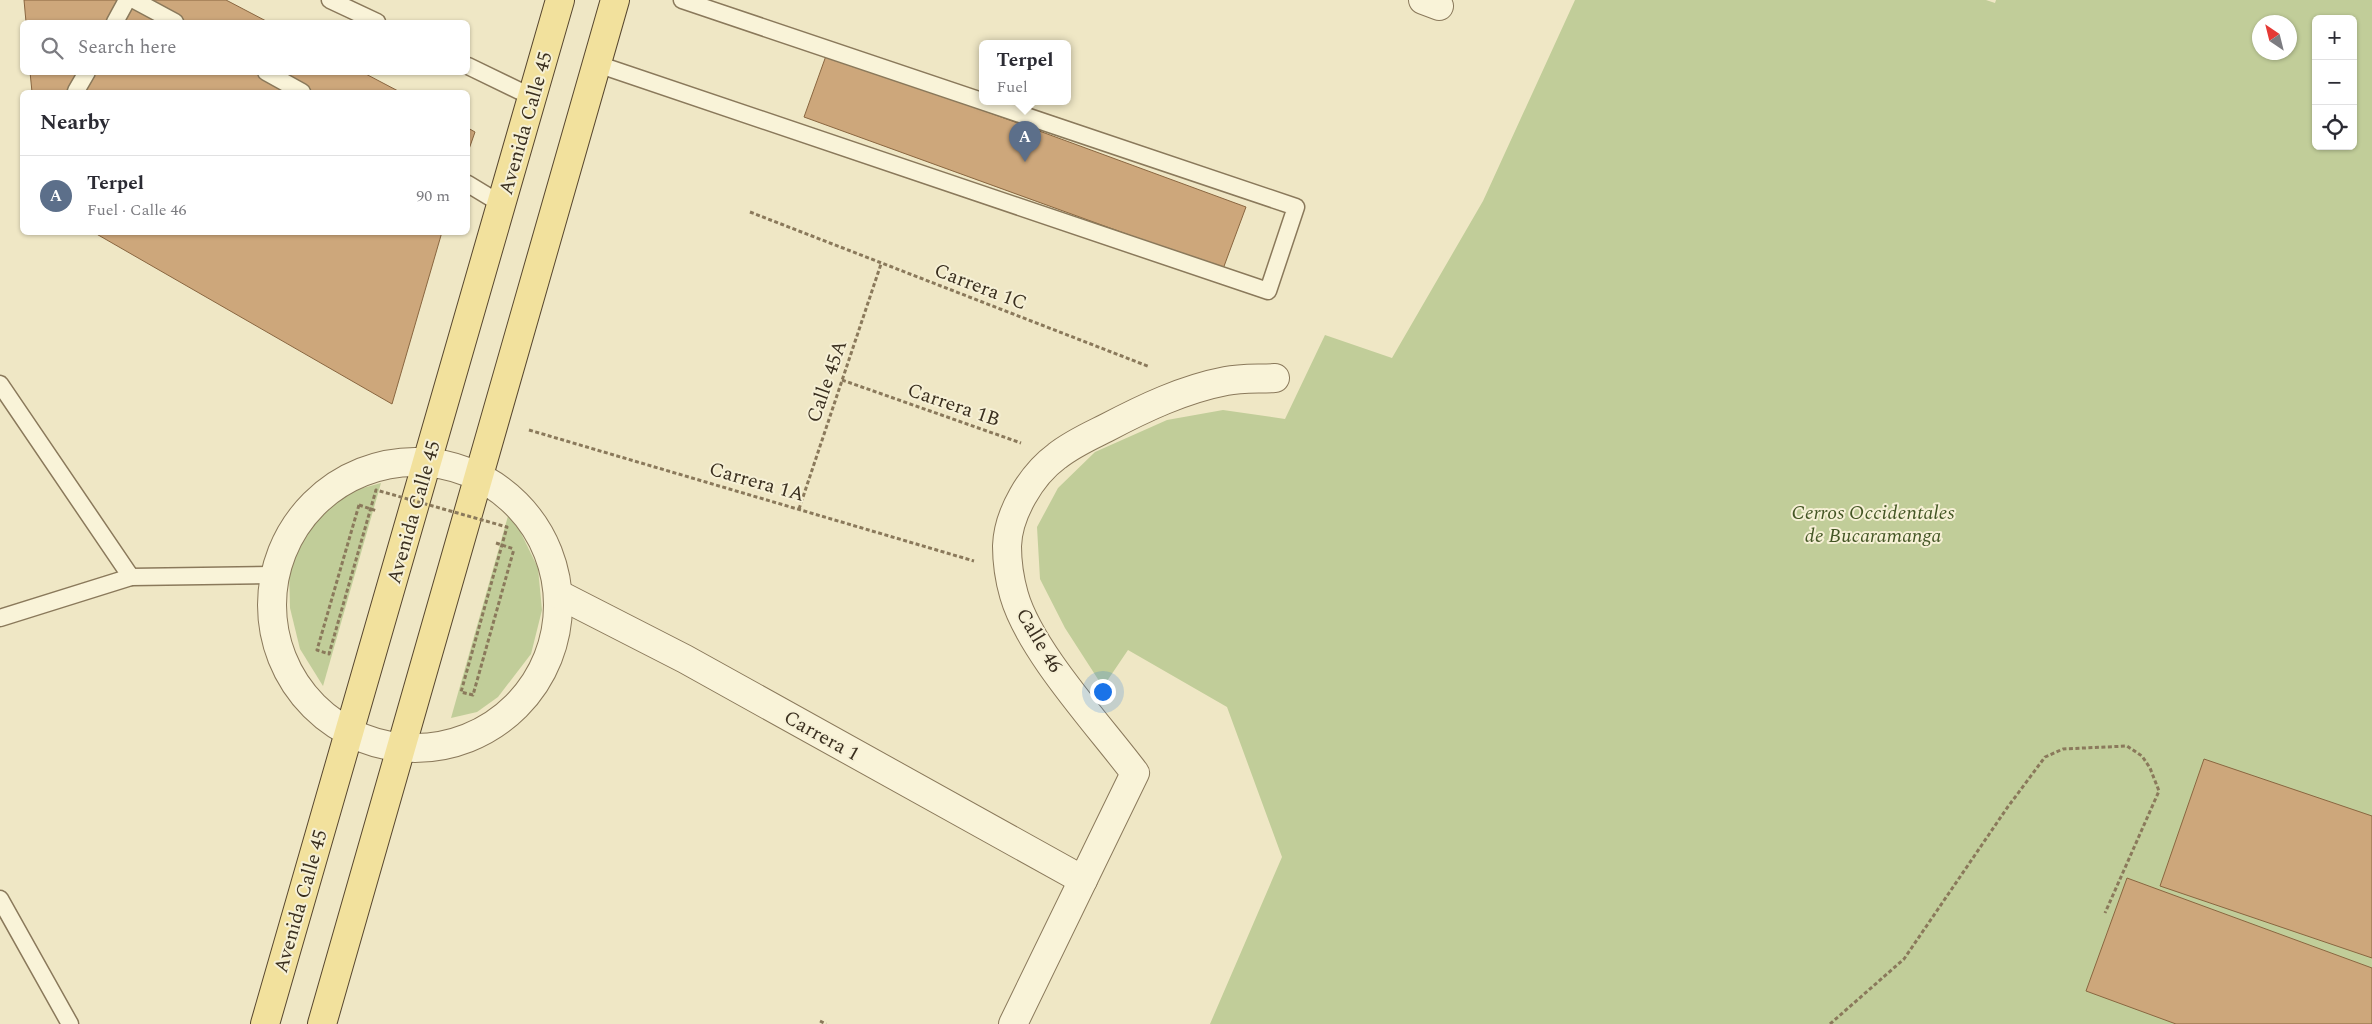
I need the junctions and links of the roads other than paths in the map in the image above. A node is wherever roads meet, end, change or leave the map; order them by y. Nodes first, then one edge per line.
1 (127, 0) edge
2 (134, 0) edge
3 (330, 0) edge
4 (560, 0) edge
5 (615, 0) edge
6 (682, 0) edge
7 (116, 20) edge
8 (171, 20) edge
9 (373, 20) edge
10 (597, 64) junction
11 (470, 67) edge
12 (85, 75) edge
13 (271, 75) edge
14 (77, 90) edge
15 (298, 90) edge
16 (532, 97) junction
17 (979, 100) edge
18 (993, 105) edge
19 (470, 185) edge
20 (501, 204) junction
21 (1275, 378) dead end
22 (0, 384) edge
23 (427, 462) junction
24 (479, 476) junction
25 (274, 575) junction
26 (131, 577) junction
27 (558, 594) junction
28 (0, 618) edge
29 (349, 734) junction
30 (401, 748) junction
31 (1083, 880) junction
32 (0, 899) edge
33 (70, 1024) edge
34 (265, 1024) edge
35 (322, 1024) edge
36 (1013, 1024) edge

1 - 7 lane
2 - 8 lane
3 - 9 lane
4 - 16 main road, Avenida Calle 45
5 - 10 main road
6 - 17 lane
10 - 18 lane
10 - 24 main road
11 - 16 lane
12 - 14 lane
13 - 15 lane
16 - 20 main road, Avenida Calle 45
19 - 20 lane
20 - 23 main road, Avenida Calle 45
21 - 31 street, Calle 46
22 - 26 lane
23 - 24 street
23 - 25 street
23 - 29 main road, Avenida Calle 45
24 - 27 street
24 - 30 main road
25 - 26 lane
25 - 29 street
26 - 28 lane
27 - 30 street
27 - 31 street, Carrera 1
29 - 30 street
29 - 34 main road, Avenida Calle 45
30 - 35 main road
31 - 36 street, Calle 46
32 - 33 lane

